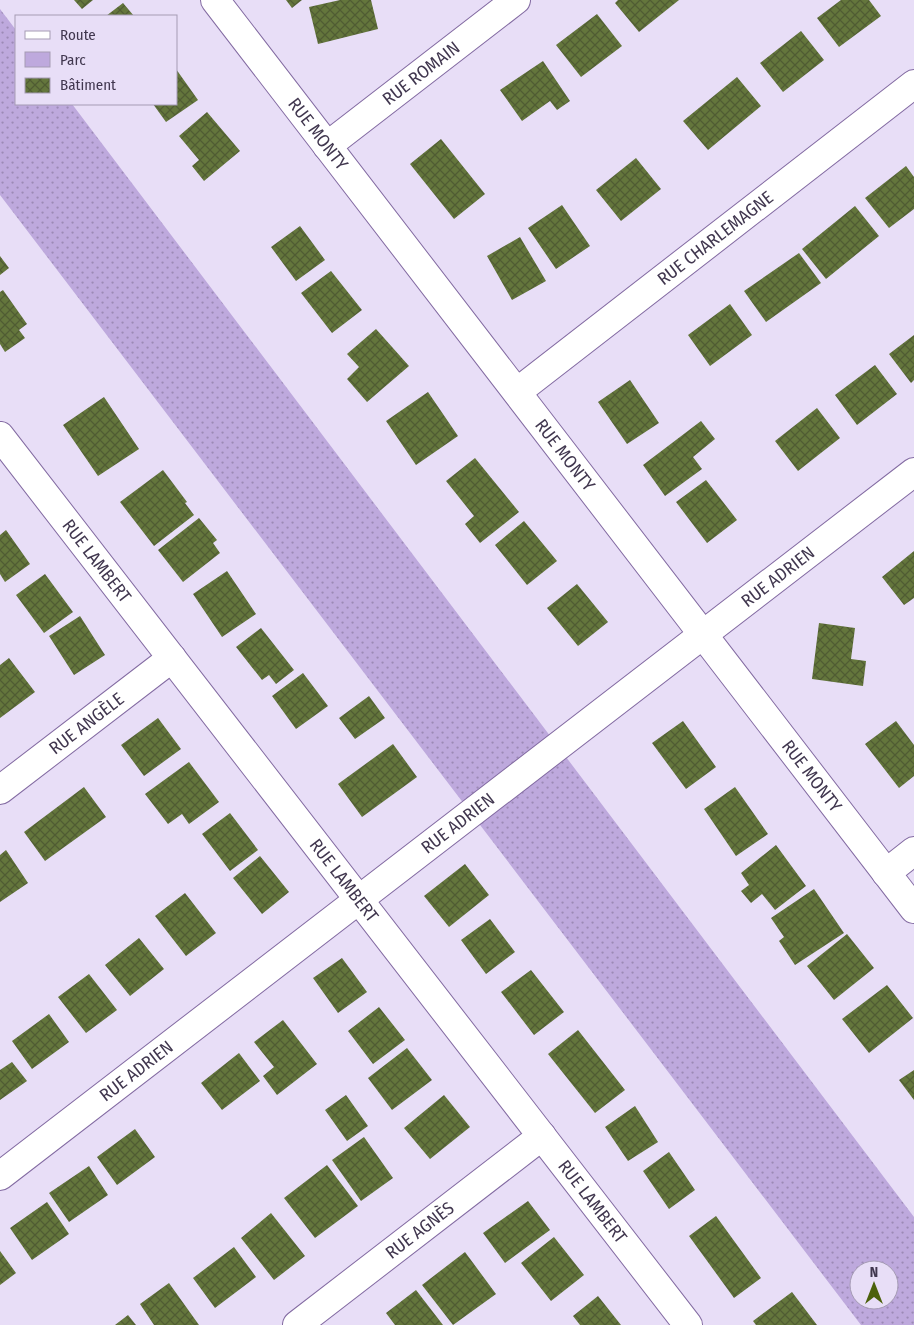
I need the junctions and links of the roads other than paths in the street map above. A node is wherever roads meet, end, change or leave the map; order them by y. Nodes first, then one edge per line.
1 (215, 0) edge
2 (516, 0) edge
3 (914, 84) edge
4 (327, 146) junction
5 (517, 392) junction
6 (0, 436) edge
7 (914, 472) edge
8 (703, 634) junction
9 (172, 658) junction
10 (0, 790) edge
11 (914, 851) edge
12 (886, 873) junction
13 (359, 899) junction
14 (914, 909) edge
15 (542, 1136) junction
16 (0, 1176) edge
17 (297, 1325) edge
18 (688, 1325) edge

1 - 4 street, RUE MONTY
2 - 4 street, RUE ROMAIN
3 - 5 street, RUE CHARLEMAGNE
4 - 5 street, RUE MONTY
5 - 8 street, RUE MONTY
6 - 9 street, RUE LAMBERT
7 - 8 street, RUE ADRIEN
8 - 12 street, RUE MONTY
8 - 13 street, RUE ADRIEN
9 - 10 street, RUE ANGÈLE
9 - 13 street, RUE LAMBERT
11 - 12 street
12 - 14 street, RUE MONTY
13 - 15 street, RUE LAMBERT
13 - 16 street, RUE ADRIEN
15 - 17 street, RUE AGNÈS
15 - 18 street, RUE LAMBERT

